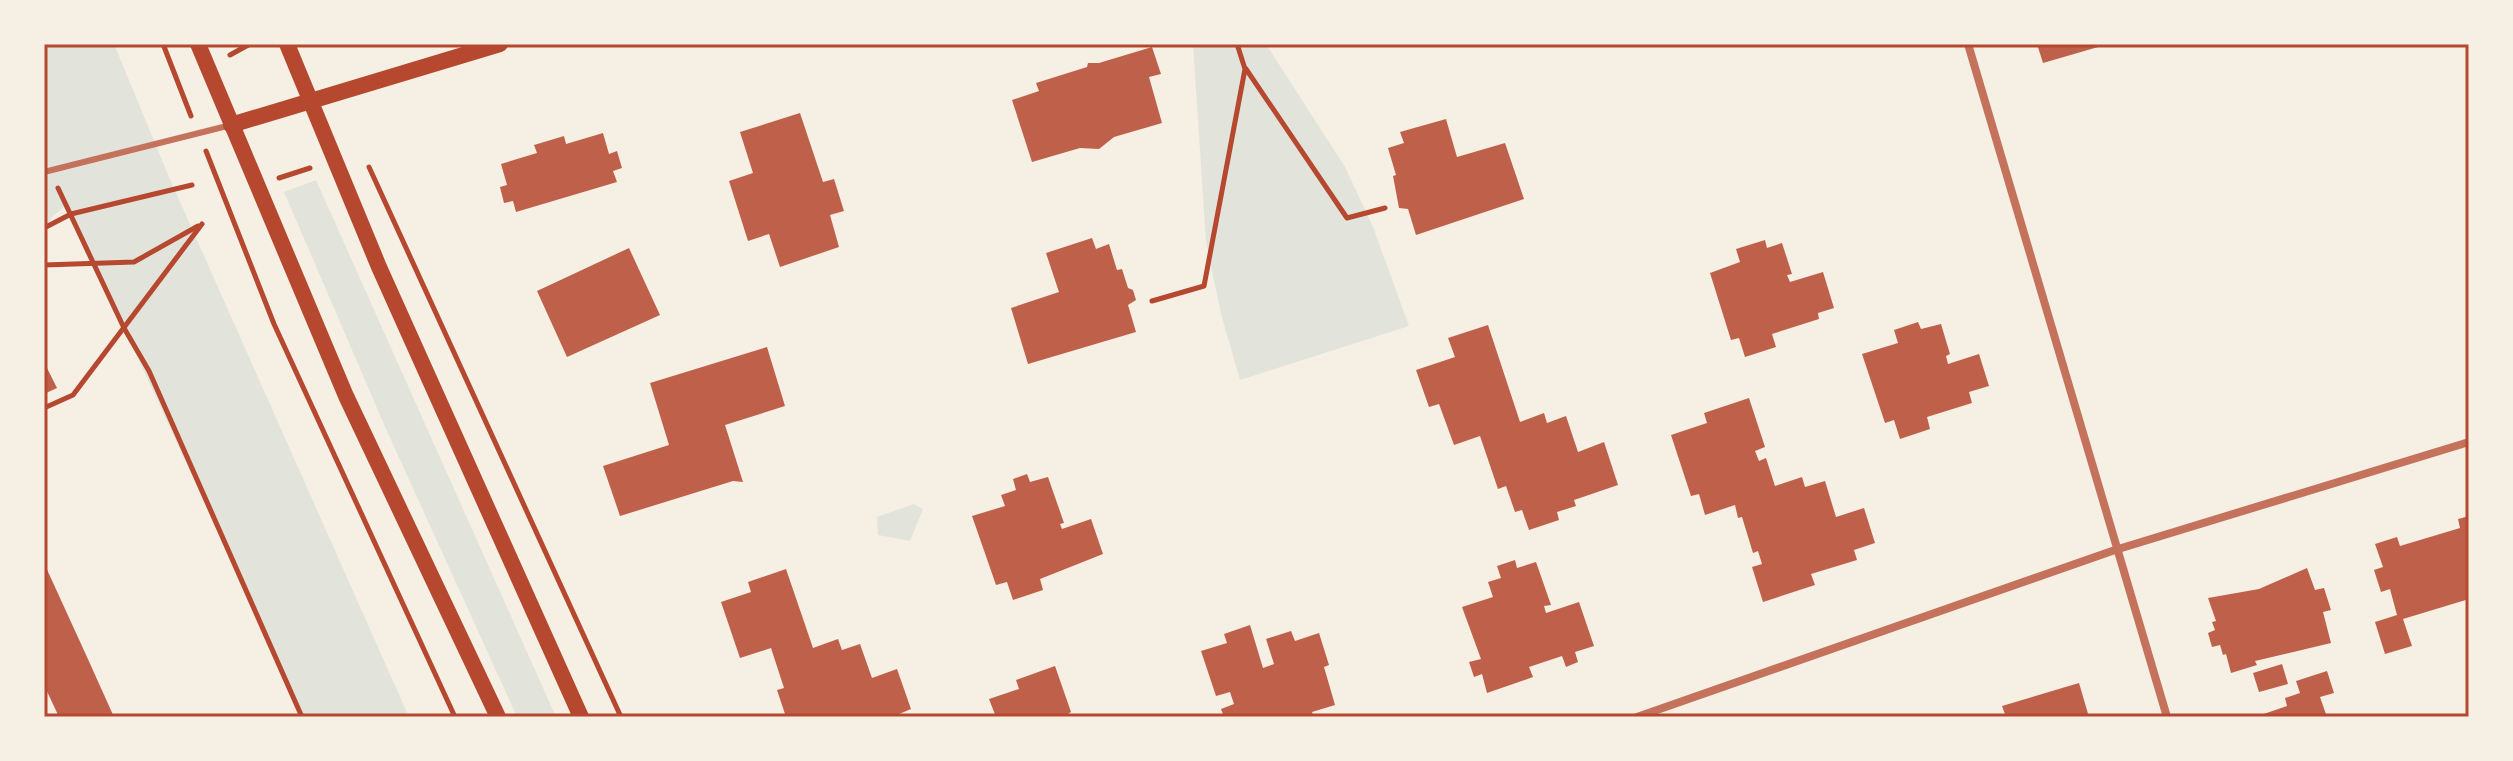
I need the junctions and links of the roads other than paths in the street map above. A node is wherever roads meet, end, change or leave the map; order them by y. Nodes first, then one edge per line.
1 (198, 44) edge
2 (287, 44) edge
3 (500, 44) edge
4 (1968, 44) edge
5 (311, 101) junction
6 (231, 125) junction
7 (47, 171) edge
8 (2469, 442) edge
9 (2115, 550) junction
10 (498, 717) edge
11 (581, 717) edge
12 (1637, 717) edge
13 (2167, 717) edge

1 - 6 main road
2 - 5 main road
3 - 5 main road
4 - 9 street
5 - 6 main road
5 - 11 main road
6 - 7 lane
6 - 10 main road
8 - 9 street
9 - 12 street
9 - 13 street

